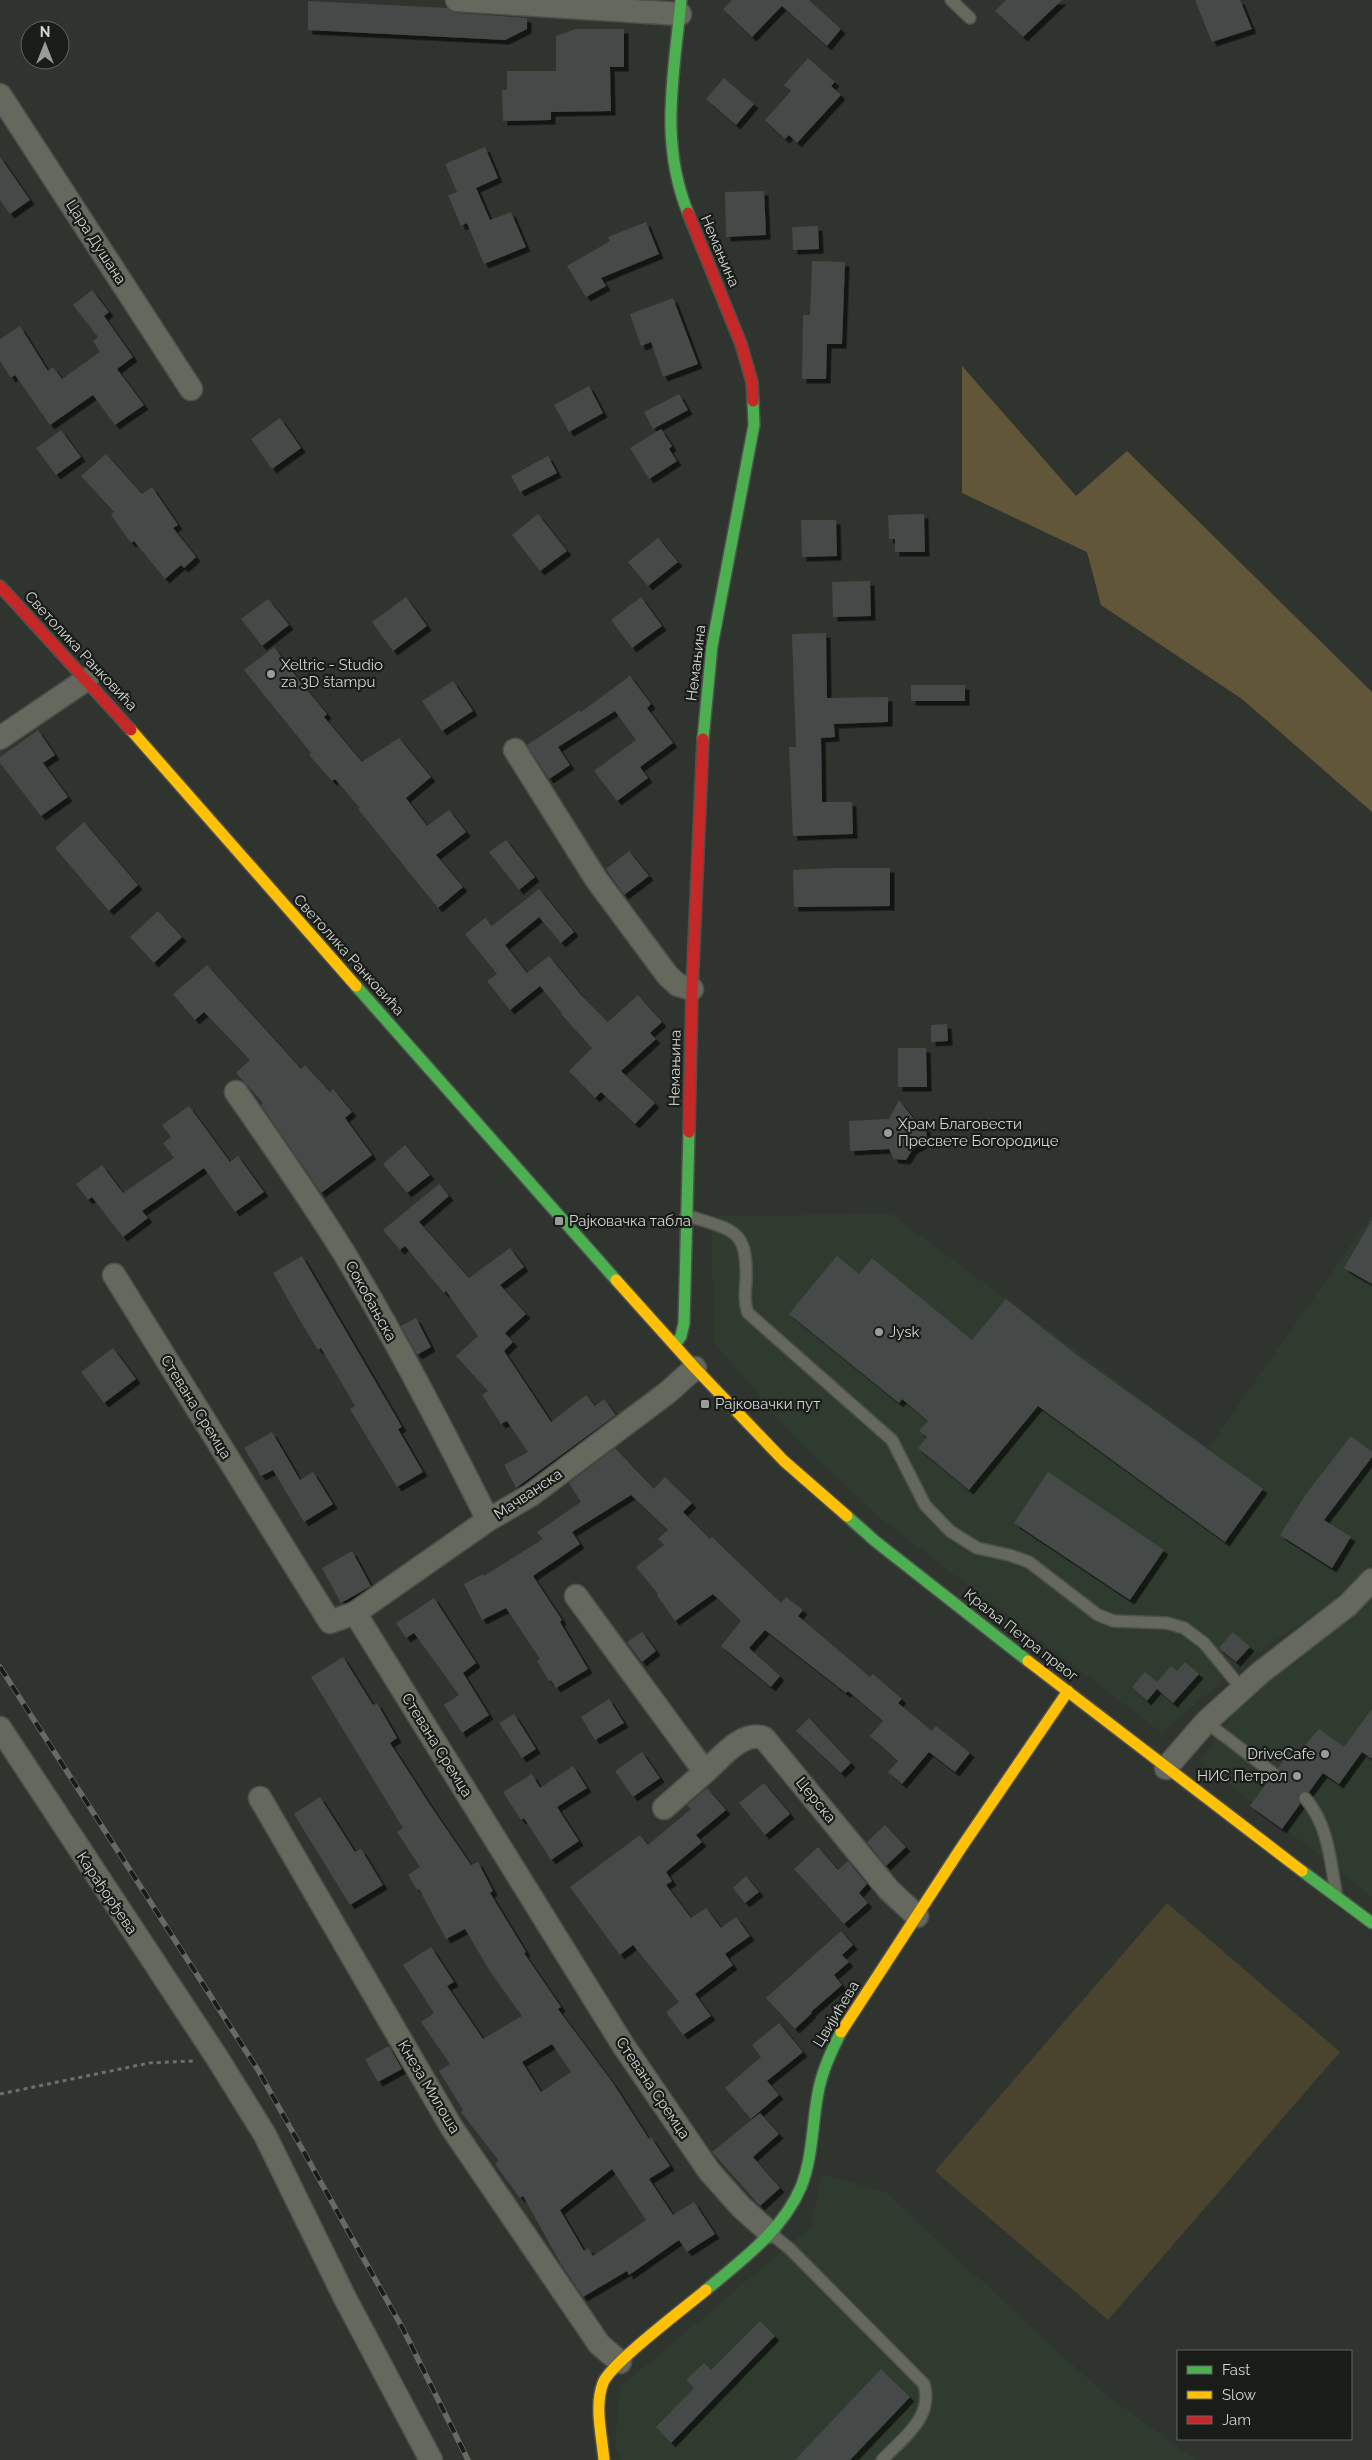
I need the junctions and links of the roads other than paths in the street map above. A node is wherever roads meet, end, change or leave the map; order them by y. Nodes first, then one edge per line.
1 (457, 0) edge
2 (951, 0) edge
3 (680, 7) edge
4 (970, 18) dead end
5 (0, 95) edge
6 (191, 389) dead end
7 (0, 586) edge
8 (87, 679) junction
9 (0, 738) edge
10 (515, 750) dead end
11 (692, 989) junction
12 (236, 1092) dead end
13 (686, 1215) junction
14 (114, 1275) dead end
15 (675, 1345) junction
16 (695, 1368) junction
17 (488, 1520) junction
18 (1372, 1580) edge
19 (576, 1596) dead end
20 (355, 1613) junction
21 (1242, 1689) junction
22 (1068, 1691) junction
23 (1206, 1722) junction
24 (0, 1728) edge
25 (1166, 1768) junction
26 (705, 1772) junction
27 (1274, 1774) dead end
28 (260, 1798) dead end
29 (1305, 1798) dead end
30 (664, 1808) dead end
31 (1336, 1895) junction
32 (917, 1916) junction
33 (1372, 1922) edge
34 (769, 2232) junction
35 (620, 2362) junction
36 (430, 2460) edge
37 (604, 2460) edge
38 (882, 2460) edge

1 - 3 street
2 - 4 lane
3 - 11 street, Немањина
5 - 6 street, Цара Душана
7 - 8 street, Светолика Ранковића
8 - 9 street
8 - 15 street, Светолика Ранковића
10 - 11 street
11 - 13 street, Немањина
12 - 17 street, Сокобањска
13 - 15 street, Немањина
13 - 21 lane
14 - 20 street, Стевана Сремца
15 - 16 street, Краља Петра првог
16 - 17 street, Мачванска
16 - 22 street, Краља Петра првог
17 - 20 street, Мачванска
18 - 21 street
19 - 26 street
20 - 34 street, Стевана Сремца
21 - 23 street
22 - 25 street, Краља Петра првог
22 - 32 street, Цвијићева
23 - 25 street
23 - 27 lane
24 - 36 street, Карађорђева
25 - 31 street, Краља Петра првог
26 - 30 street, Церска
26 - 32 street, Церска
28 - 35 street, Кнеза Милоша
29 - 31 lane
31 - 33 street, Краља Петра првог
32 - 34 street, Цвијићева
34 - 35 street, Цвијићева
34 - 38 lane
35 - 37 street, Цвијићева

